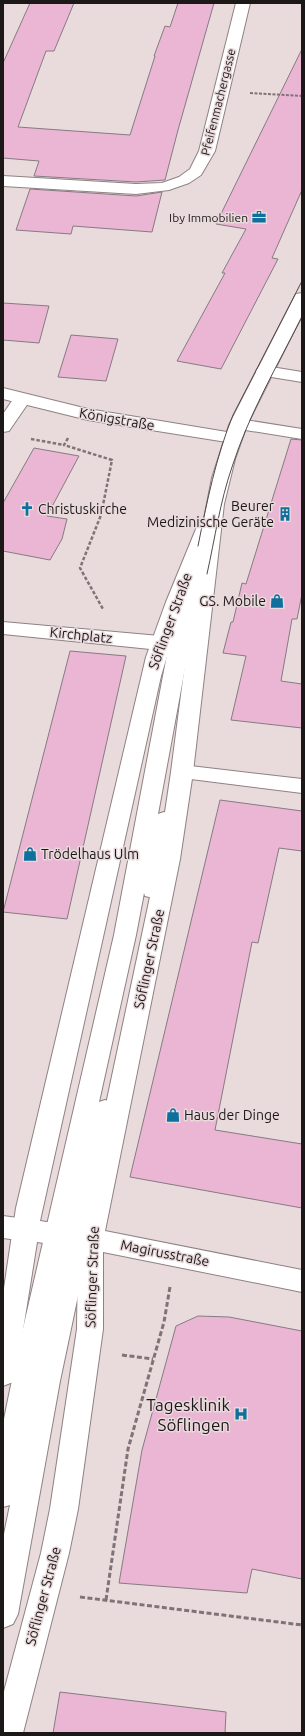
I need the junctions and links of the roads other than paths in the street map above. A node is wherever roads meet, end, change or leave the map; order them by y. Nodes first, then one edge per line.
1 (243, 3) edge
2 (3, 181) edge
3 (302, 298) edge
4 (265, 371) junction
5 (302, 377) edge
6 (3, 393) edge
7 (22, 399) junction
8 (3, 427) edge
9 (236, 431) junction
10 (302, 434) edge
11 (215, 504) junction
12 (198, 546) junction
13 (207, 574) junction
14 (3, 628) edge
15 (160, 643) junction
16 (182, 772) junction
17 (302, 786) edge
18 (14, 1229) edge
19 (75, 1237) junction
20 (302, 1281) edge
21 (3, 1374) edge
22 (3, 1494) edge
23 (3, 1614) edge
24 (8, 1733) edge

1 - 2 street, Pfeifenmachergasse
3 - 4 street, Söflinger Straße
4 - 5 street
4 - 9 street, Söflinger Straße
6 - 7 street, Königstraße
7 - 8 street
7 - 9 street, Königstraße
9 - 10 street, Königstraße
9 - 11 street, Söflinger Straße
11 - 12 street, Söflinger Straße
11 - 13 street, Söflinger Straße
12 - 15 street, Söflinger Straße
12 - 19 street
13 - 16 street, Söflinger Straße
13 - 19 street
14 - 15 street, Kirchplatz
15 - 18 street, Söflinger Straße
16 - 17 street
16 - 19 street, Söflinger Straße
18 - 19 street, Magirusstraße
18 - 21 street, Söflinger Straße
19 - 20 street, Magirusstraße
19 - 22 street
19 - 23 street
19 - 24 street, Söflinger Straße

